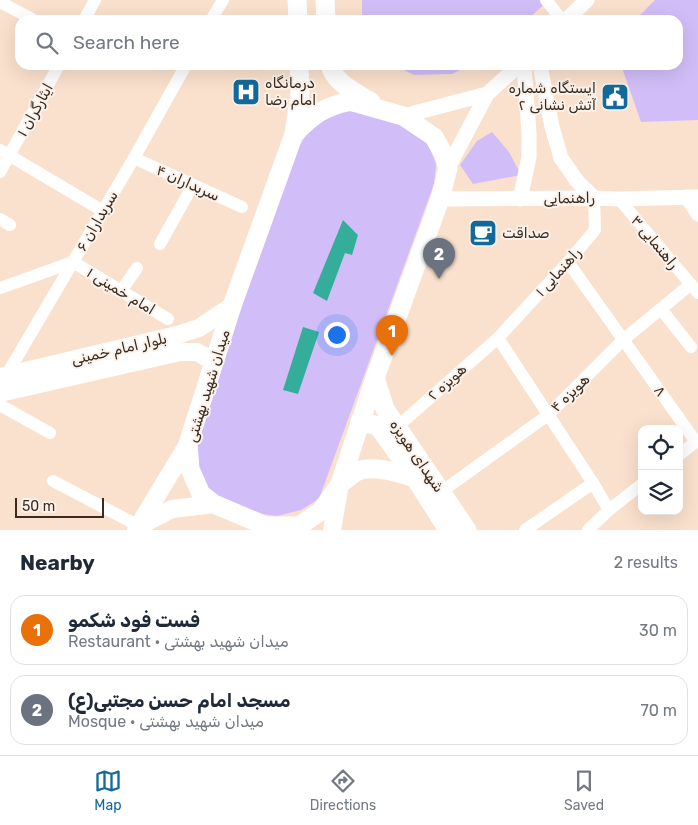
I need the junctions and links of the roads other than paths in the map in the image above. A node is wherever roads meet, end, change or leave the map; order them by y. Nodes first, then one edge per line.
1 (95, 0) edge
2 (223, 0) edge
3 (297, 0) edge
4 (325, 0) edge
5 (546, 0) edge
6 (587, 0) edge
7 (0, 2) edge
8 (25, 15) edge
9 (87, 15) edge
10 (214, 15) edge
11 (298, 15) edge
12 (326, 15) edge
13 (558, 15) edge
14 (571, 15) edge
15 (56, 70) edge
16 (183, 70) edge
17 (299, 70) edge
18 (332, 70) edge
19 (513, 70) edge
20 (524, 70) edge
21 (541, 70) edge
22 (487, 94) junction
23 (385, 110) junction
24 (403, 116) junction
25 (294, 134) junction
26 (5, 153) edge
27 (134, 158) junction
28 (448, 168) junction
29 (0, 172) edge
30 (193, 185) junction
31 (693, 197) edge
32 (594, 198) junction
33 (440, 199) junction
34 (520, 199) junction
35 (619, 199) junction
36 (242, 207) dead end
37 (103, 211) junction
38 (698, 214) edge
39 (160, 244) dead end
40 (73, 262) junction
41 (568, 262) junction
42 (137, 268) dead end
43 (0, 288) edge
44 (694, 288) edge
45 (122, 291) junction
46 (232, 306) junction
47 (661, 309) junction
48 (168, 319) dead end
49 (498, 338) junction
50 (623, 340) junction
51 (691, 347) dead end
52 (214, 362) junction
53 (89, 364) junction
54 (3, 376) edge
55 (375, 378) junction
56 (0, 393) edge
57 (0, 404) edge
58 (548, 415) junction
59 (381, 417) junction
60 (360, 421) junction
61 (397, 427) junction
62 (50, 433) dead end
63 (697, 441) edge
64 (188, 444) junction
65 (683, 452) edge
66 (415, 478) junction
67 (52, 481) dead end
68 (593, 483) junction
69 (340, 484) junction
70 (638, 487) edge
71 (441, 492) junction
72 (214, 504) junction
73 (609, 510) junction
74 (597, 527) edge
75 (137, 528) edge
76 (267, 529) edge
77 (332, 530) edge
78 (448, 530) edge
79 (467, 530) edge
80 (526, 530) edge

1 - 9 street
2 - 10 street
3 - 11 main road
4 - 12 main road
5 - 13 street
6 - 14 street
7 - 8 street
15 - 26 street, ایثارگران ۱
16 - 27 street, سربداران ۶
17 - 25 main road
18 - 23 main road
19 - 22 street
20 - 34 street
21 - 32 street
22 - 24 street
22 - 28 street
23 - 24 main road, میدان شهید بهشتی
23 - 25 main road, میدان شهید بهشتی
24 - 28 main road, میدان شهید بهشتی
25 - 46 main road, میدان شهید بهشتی
26 - 29 street, ایثارگران ۱
26 - 37 street
27 - 30 street, سربداران ۴
27 - 37 street, سربداران ۶
28 - 33 main road, میدان شهید بهشتی
30 - 36 street, سربداران ۴
30 - 39 street
31 - 35 street, راهنمایی
31 - 38 street
32 - 34 street, راهنمایی
32 - 35 street, راهنمایی
32 - 41 street, راهنمایی ۱
33 - 34 street, راهنمایی
33 - 55 main road, میدان شهید بهشتی
35 - 44 street, راهنمایی ۳
37 - 40 street, سربداران ۶
40 - 43 street
40 - 45 street, امام خمینی ۱
40 - 54 street, سربداران ۶
41 - 49 street, راهنمایی ۱
41 - 50 street, ۸
42 - 45 street
44 - 47 street, هویزه ۴
45 - 48 street, امام خمینی ۱
46 - 52 main road, میدان شهید بهشتی
46 - 53 main road, بلوار امام خمینی
47 - 50 street, هویزه ۴
47 - 51 street
49 - 58 street
49 - 61 street, هویزه ۲
50 - 58 street, هویزه ۴
50 - 63 street, ۸
52 - 53 main road, بلوار امام خمینی
52 - 64 main road, میدان شهید بهشتی
53 - 54 main road, بلوار امام خمینی
53 - 56 main road, بلوار امام خمینی
55 - 59 main road, شهدای هویزه
55 - 60 main road, میدان شهید بهشتی
57 - 62 street
58 - 68 street
58 - 71 street, هویزه ۴
59 - 60 main road, شهدای هویزه
59 - 61 main road, شهدای هویزه
59 - 66 main road, شهدای هویزه
60 - 69 main road, میدان شهید بهشتی
61 - 71 main road, شهدای هویزه
63 - 65 street
64 - 72 main road, میدان شهید بهشتی
64 - 75 main road
66 - 69 main road
66 - 78 main road, شهدای هویزه
67 - 75 street
68 - 73 street
68 - 80 street
69 - 76 main road, میدان شهید بهشتی
69 - 77 main road
70 - 73 street
71 - 79 main road, شهدای هویزه
72 - 75 main road
72 - 76 main road, میدان شهید بهشتی
73 - 74 street

